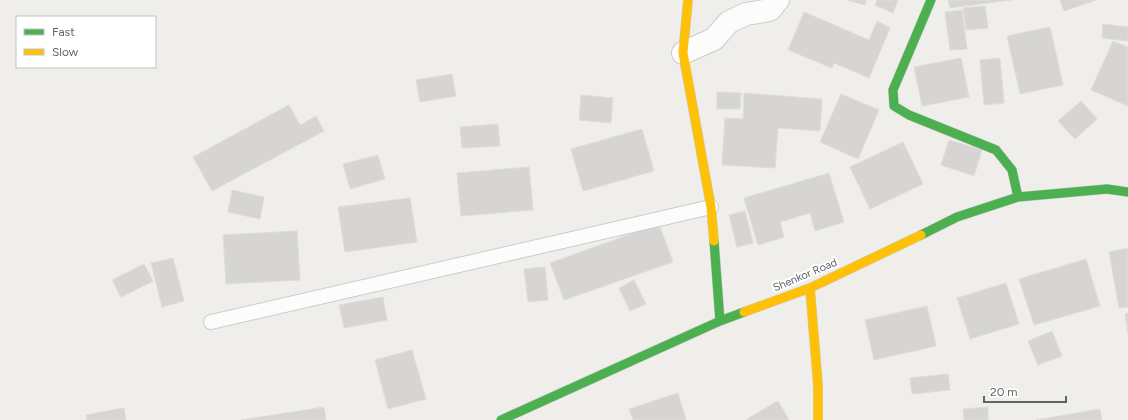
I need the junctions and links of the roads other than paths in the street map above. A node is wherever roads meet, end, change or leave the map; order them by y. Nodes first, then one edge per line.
1 (688, 0) edge
2 (778, 0) edge
3 (931, 0) edge
4 (683, 53) junction
5 (1128, 192) edge
6 (1018, 197) junction
7 (711, 207) junction
8 (810, 288) junction
9 (720, 321) junction
10 (211, 322) dead end
11 (501, 420) edge
12 (818, 420) edge

1 - 4 street
2 - 4 street
3 - 6 street
4 - 7 street
5 - 6 street, Shenkor Road
6 - 8 street, Shenkor Road
7 - 9 street
7 - 10 lane
8 - 9 street, Shenkor Road
8 - 12 street
9 - 11 street, Shenkor Road

